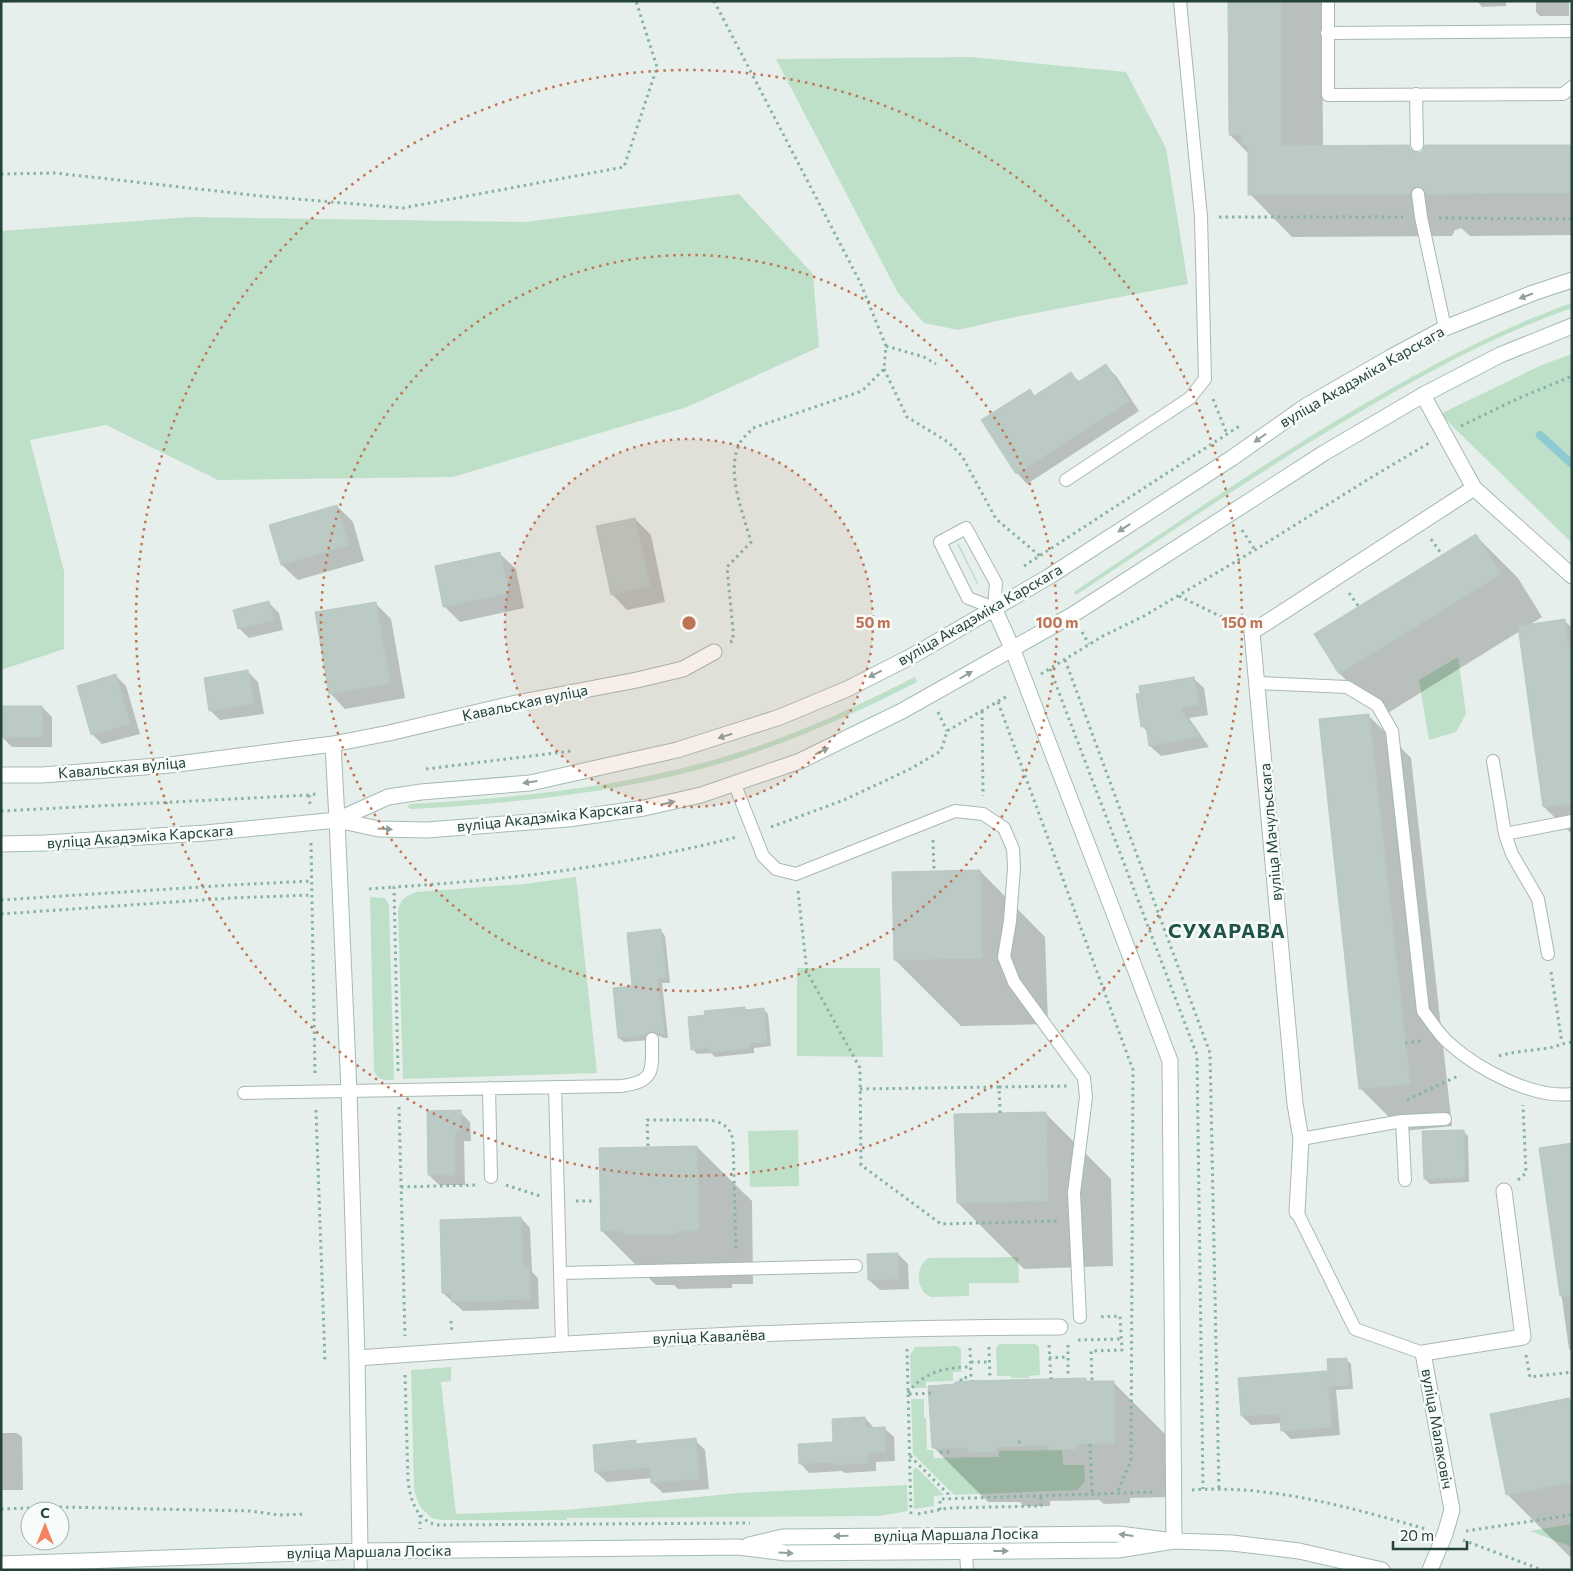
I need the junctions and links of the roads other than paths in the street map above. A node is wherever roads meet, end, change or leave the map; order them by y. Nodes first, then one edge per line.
1 (1180, 1) edge
2 (1328, 1) edge
3 (1572, 31) edge
4 (1327, 33) junction
5 (1572, 87) edge
6 (1416, 94) junction
7 (1417, 145) dead end
8 (1418, 194) dead end
9 (1572, 280) edge
10 (1572, 326) edge
11 (1445, 328) junction
12 (1422, 395) junction
13 (1066, 480) dead end
14 (1474, 488) junction
15 (1572, 576) edge
16 (994, 608) junction
17 (1012, 648) junction
18 (714, 652) road end
19 (1258, 683) junction
20 (332, 744) junction
21 (1493, 761) dead end
22 (1, 775) edge
23 (735, 785) junction
24 (337, 820) junction
25 (1572, 821) edge
26 (1505, 834) junction
27 (1, 844) edge
28 (1548, 954) road end
29 (652, 1039) dead end
30 (556, 1087) junction
31 (489, 1088) junction
32 (349, 1091) junction
33 (244, 1094) dead end
34 (1572, 1094) edge
35 (1445, 1119) dead end
36 (1402, 1121) junction
37 (1301, 1139) junction
38 (491, 1177) dead end
39 (1405, 1180) dead end
40 (1504, 1192) road end
41 (1297, 1212) joint
42 (856, 1266) dead end
43 (560, 1273) junction
44 (1080, 1317) road end
45 (1064, 1333) road end
46 (562, 1344) junction
47 (1423, 1353) junction
48 (358, 1358) junction
49 (1174, 1541) junction
50 (738, 1547) junction
51 (360, 1551) junction
52 (966, 1551) junction
53 (1, 1564) edge
54 (361, 1570) edge
55 (967, 1570) edge
56 (1382, 1570) edge
57 (1430, 1570) edge

1 - 13 lane
2 - 4 lane
3 - 4 lane
4 - 6 lane
5 - 6 lane
6 - 7 lane
8 - 11 lane
9 -> 11 main road, вуліца Акадэміка Карскага
10 - 12 main road, вуліца Акадэміка Карскага
11 -> 16 main road, вуліца Акадэміка Карскага
12 - 14 main road
12 - 17 main road, вуліца Акадэміка Карскага
14 - 15 main road
14 - 19 main road, вуліца Мачульскага
16 - 16 lane
16 - 17 main road
16 -> 24 main road, вуліца Акадэміка Карскага
23 -> 17 main road, вуліца Акадэміка Карскага
17 - 49 main road
18 - 20 main road, Кавальская вуліца
19 - 34 lane
19 - 37 main road, вуліца Мачульскага
20 - 22 main road, Кавальская вуліца
20 - 24 main road
21 - 26 lane
24 -> 23 main road, вуліца Акадэміка Карскага
23 - 44 lane
24 - 27 main road, вуліца Акадэміка Карскага
24 - 32 main road
25 - 26 lane
26 - 28 lane
29 - 30 lane
30 - 31 lane
30 - 43 lane
31 - 32 lane
31 - 38 lane
32 - 33 lane
32 - 48 main road
35 - 36 lane
36 - 37 lane
36 - 39 lane
37 - 41 main road, вуліца Мачульскага
40 - 47 main road, вуліца Малаковіч
41 - 47 lane
42 - 43 lane
43 - 46 lane
45 - 46 main road, вуліца Кавалёва
46 - 48 main road, вуліца Кавалёва
47 - 57 main road, вуліца Малаковіч
48 - 51 main road
49 -> 50 main road, вуліца Маршала Лосіка
52 -> 49 main road, вуліца Маршала Лосіка
49 - 56 main road, вуліца Маршала Лосіка
50 - 51 main road, вуліца Маршала Лосіка
50 -> 52 main road, вуліца Маршала Лосіка
51 - 53 main road, вуліца Маршала Лосіка
51 - 54 lane
52 - 55 lane

